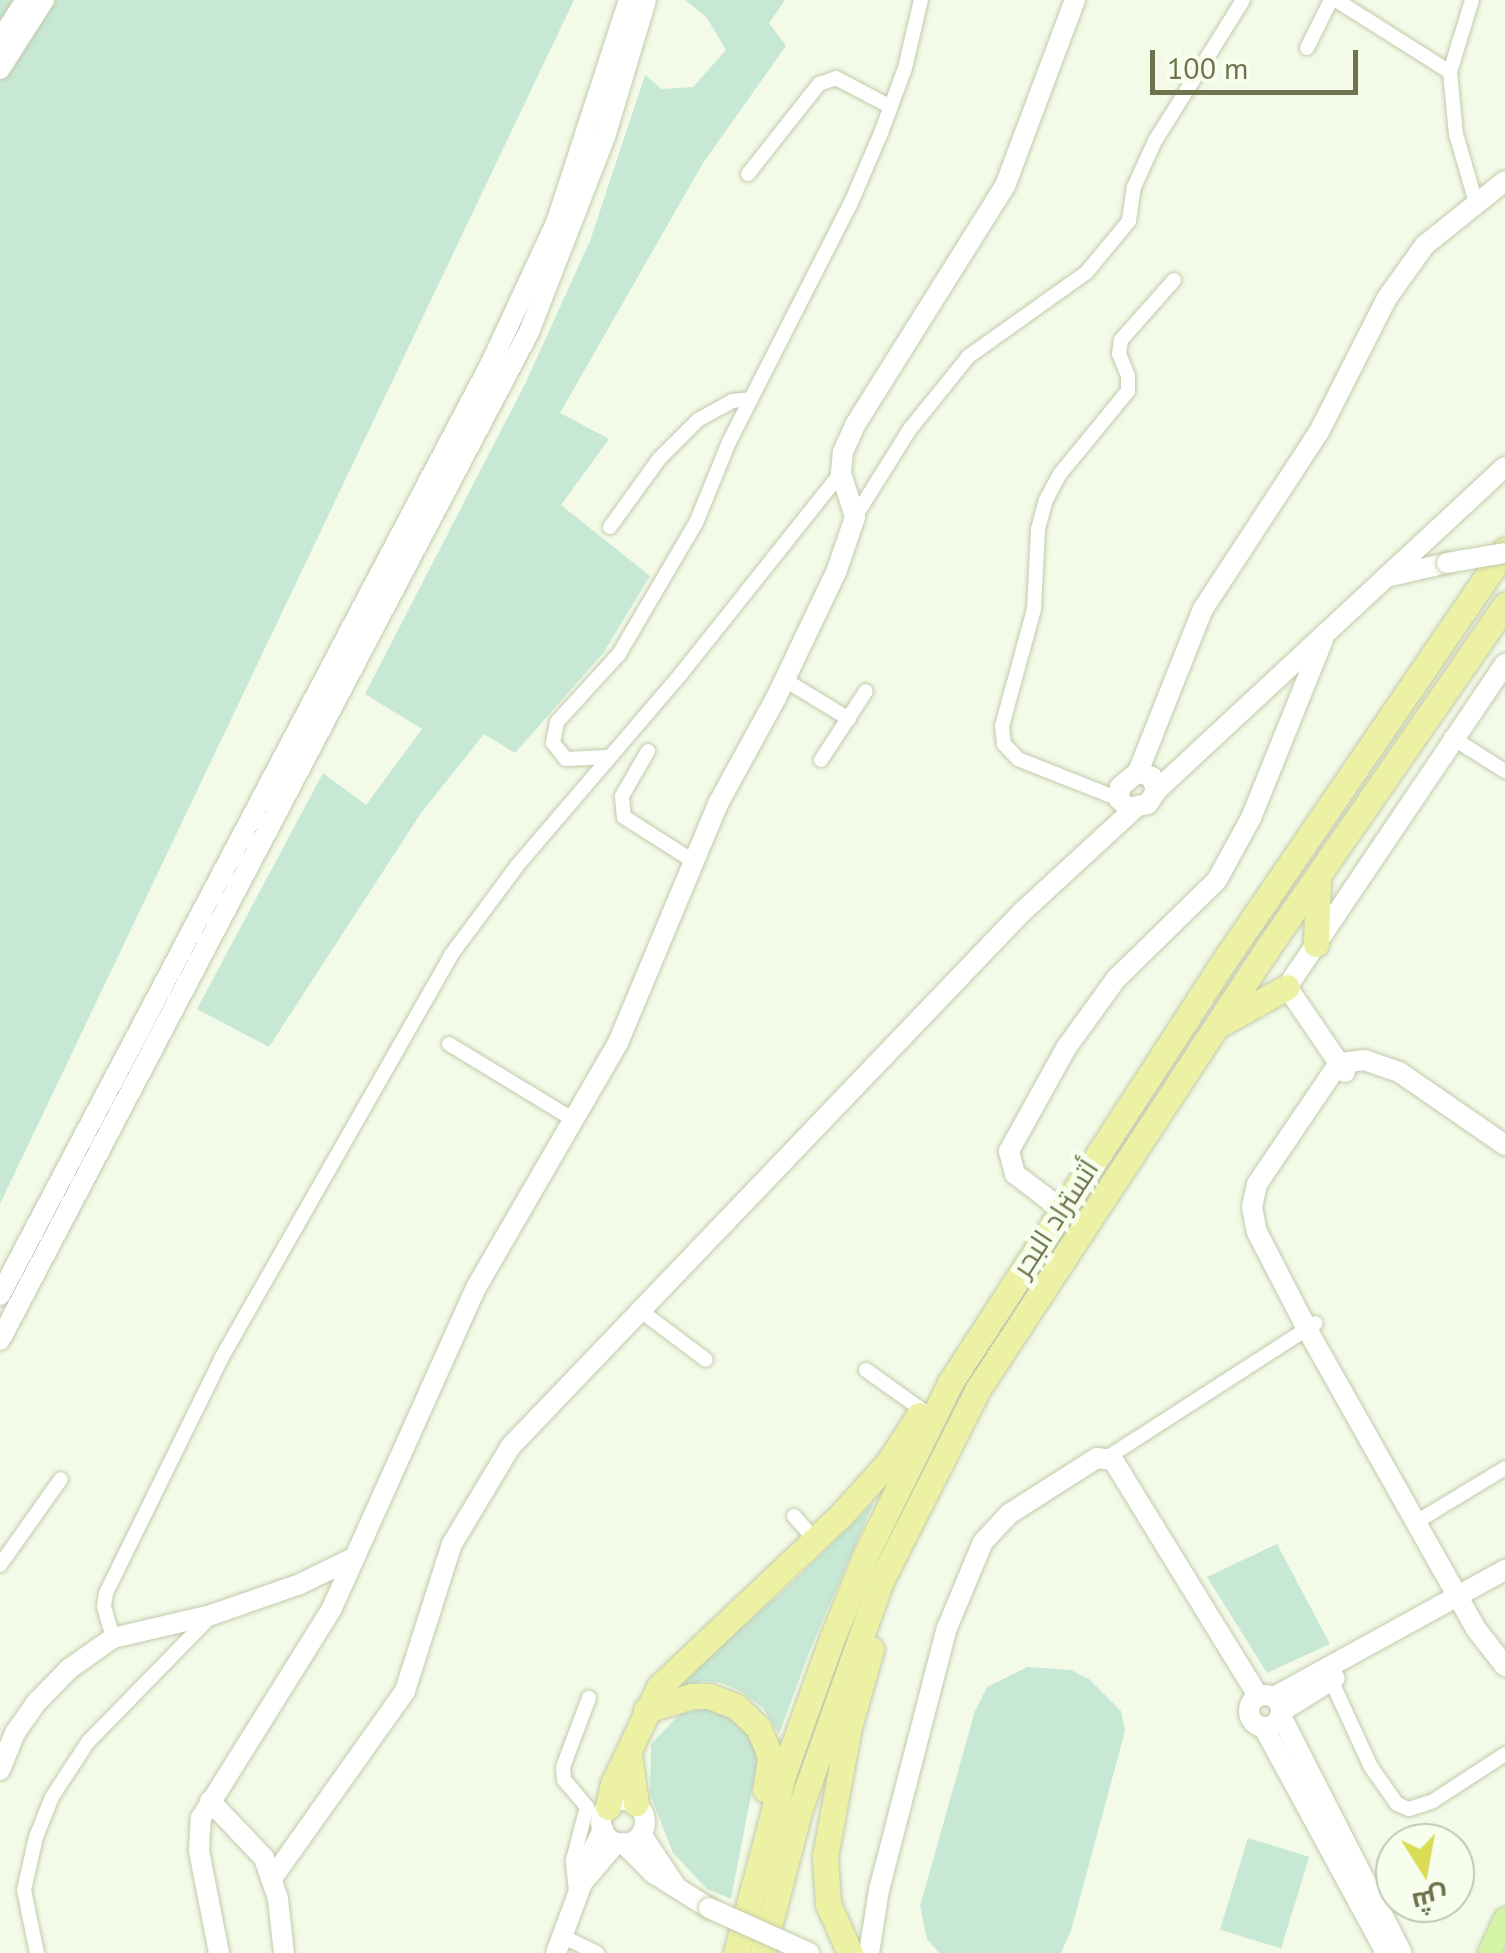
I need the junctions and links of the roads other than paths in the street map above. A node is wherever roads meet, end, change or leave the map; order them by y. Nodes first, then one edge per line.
1 (26, 0) edge
2 (44, 0) edge
3 (629, 0) edge
4 (646, 0) edge
5 (921, 0) edge
6 (1075, 0) edge
7 (1243, 0) edge
8 (1334, 0) edge
9 (1472, 0) edge
10 (0, 40) edge
11 (1308, 48) dead end
12 (0, 69) edge
13 (1450, 72) junction
14 (891, 106) junction
15 (748, 174) dead end
16 (1505, 182) edge
17 (1476, 202) junction
18 (1174, 280) dead end
19 (750, 400) junction
20 (1505, 467) edge
21 (842, 473) junction
22 (856, 517) junction
23 (610, 527) dead end
24 (1505, 552) edge
25 (1385, 577) junction
26 (1505, 605) edge
27 (1495, 629) edge
28 (1323, 640) junction
29 (1505, 664) edge
30 (785, 680) junction
31 (866, 690) dead end
32 (848, 719) junction
33 (1452, 738) junction
34 (648, 751) dead end
35 (608, 757) junction
36 (820, 760) dead end
37 (1505, 771) edge
38 (1138, 772) junction
39 (1156, 791) junction
40 (1127, 804) junction
41 (693, 862) junction
42 (1318, 876) junction
43 (1316, 944) junction
44 (1286, 987) junction
45 (1218, 1025) junction
46 (450, 1044) dead end
47 (1343, 1068) junction
48 (574, 1120) junction
49 (1505, 1145) edge
50 (1505, 1157) edge
51 (1061, 1209) junction
52 (0, 1295) edge
53 (641, 1311) junction
54 (1311, 1326) junction
55 (0, 1340) edge
56 (706, 1360) dead end
57 (866, 1370) dead end
58 (950, 1384) junction
59 (922, 1410) junction
60 (1108, 1457) junction
61 (1505, 1468) edge
62 (61, 1479) dead end
63 (794, 1516) dead end
64 (1422, 1518) junction
65 (816, 1540) junction
66 (355, 1556) junction
67 (0, 1565) edge
68 (1505, 1570) edge
69 (1505, 1580) edge
70 (882, 1581) junction
71 (1467, 1598) junction
72 (211, 1615) junction
73 (113, 1638) junction
74 (1505, 1652) edge
75 (1505, 1666) edge
76 (1331, 1680) junction
77 (589, 1698) dead end
78 (1268, 1709) junction
79 (646, 1710) junction
80 (629, 1754) junction
81 (1505, 1754) edge
82 (0, 1770) edge
83 (210, 1802) junction
84 (636, 1804) junction
85 (618, 1831) junction
86 (756, 1872) junction
87 (273, 1877) junction
88 (580, 1890) junction
89 (1505, 1918) edge
90 (559, 1944) edge
91 (37, 1953) edge
92 (218, 1953) edge
93 (284, 1953) edge
94 (596, 1953) edge
95 (736, 1953) edge
96 (762, 1953) edge
97 (810, 1953) edge
98 (850, 1953) edge
99 (869, 1953) edge
100 (1386, 1953) edge
101 (1402, 1953) edge
102 (1489, 1953) edge

1 - 10 street
2 - 12 street
3 - 52 street
4 - 55 street
5 - 14 street
6 - 21 street
7 - 22 street
8 - 11 street
8 - 13 street
9 - 13 street
13 - 17 street
14 - 15 street
14 - 19 street
16 - 17 street
17 - 38 street
18 - 40 street
19 - 23 street
19 - 35 street
20 - 25 street
21 - 22 street
21 - 35 street
22 - 30 street
24 - 25 street, bridge
24 - 51 highway, أتستراد البحر
25 - 28 street
26 - 27 highway, أتستراد البحر
27 - 42 highway, أتستراد البحر
28 - 39 street
28 - 51 street
29 - 33 street
30 - 32 street
30 - 41 street
31 - 32 street
32 - 36 street
33 - 37 street
33 - 43 street
34 - 41 street
35 - 73 street
38 - 39 street
38 - 40 street
39 - 40 street
40 - 53 street
41 - 48 street
42 - 43 highway
42 - 45 highway, أتستراد البحر
43 - 44 street
44 - 45 highway
44 - 47 street
45 - 70 highway, أتستراد البحر
46 - 48 street
47 - 49 street
47 - 50 street
47 - 54 street
48 - 66 street
51 - 58 highway, أتستراد البحر
53 - 56 street
53 - 87 street
54 - 60 street
54 - 64 street
57 - 59 street
58 - 59 highway
58 - 86 highway, أتستراد البحر
59 - 65 highway
60 - 78 street
60 - 99 street
61 - 64 street
62 - 67 street
63 - 65 street
64 - 71 street
65 - 79 highway
66 - 72 street
66 - 83 street
68 - 71 street
69 - 71 street
70 - 96 highway, أتستراد البحر
70 - 98 highway
71 - 74 street
71 - 75 street
71 - 76 street
71 - 78 street
72 - 73 street
72 - 91 street
73 - 82 street
76 - 78 street
76 - 81 street
77 - 88 street
78 - 100 street
78 - 101 street
79 - 80 highway
79 - 86 highway
80 - 84 highway
80 - 85 highway
83 - 87 street
83 - 92 street
84 - 85 street
84 - 85 street
85 - 88 street
85 - 97 street, bridge
86 - 95 highway, أتستراد البحر
87 - 93 street
88 - 90 street
89 - 102 main road
90 - 94 street

